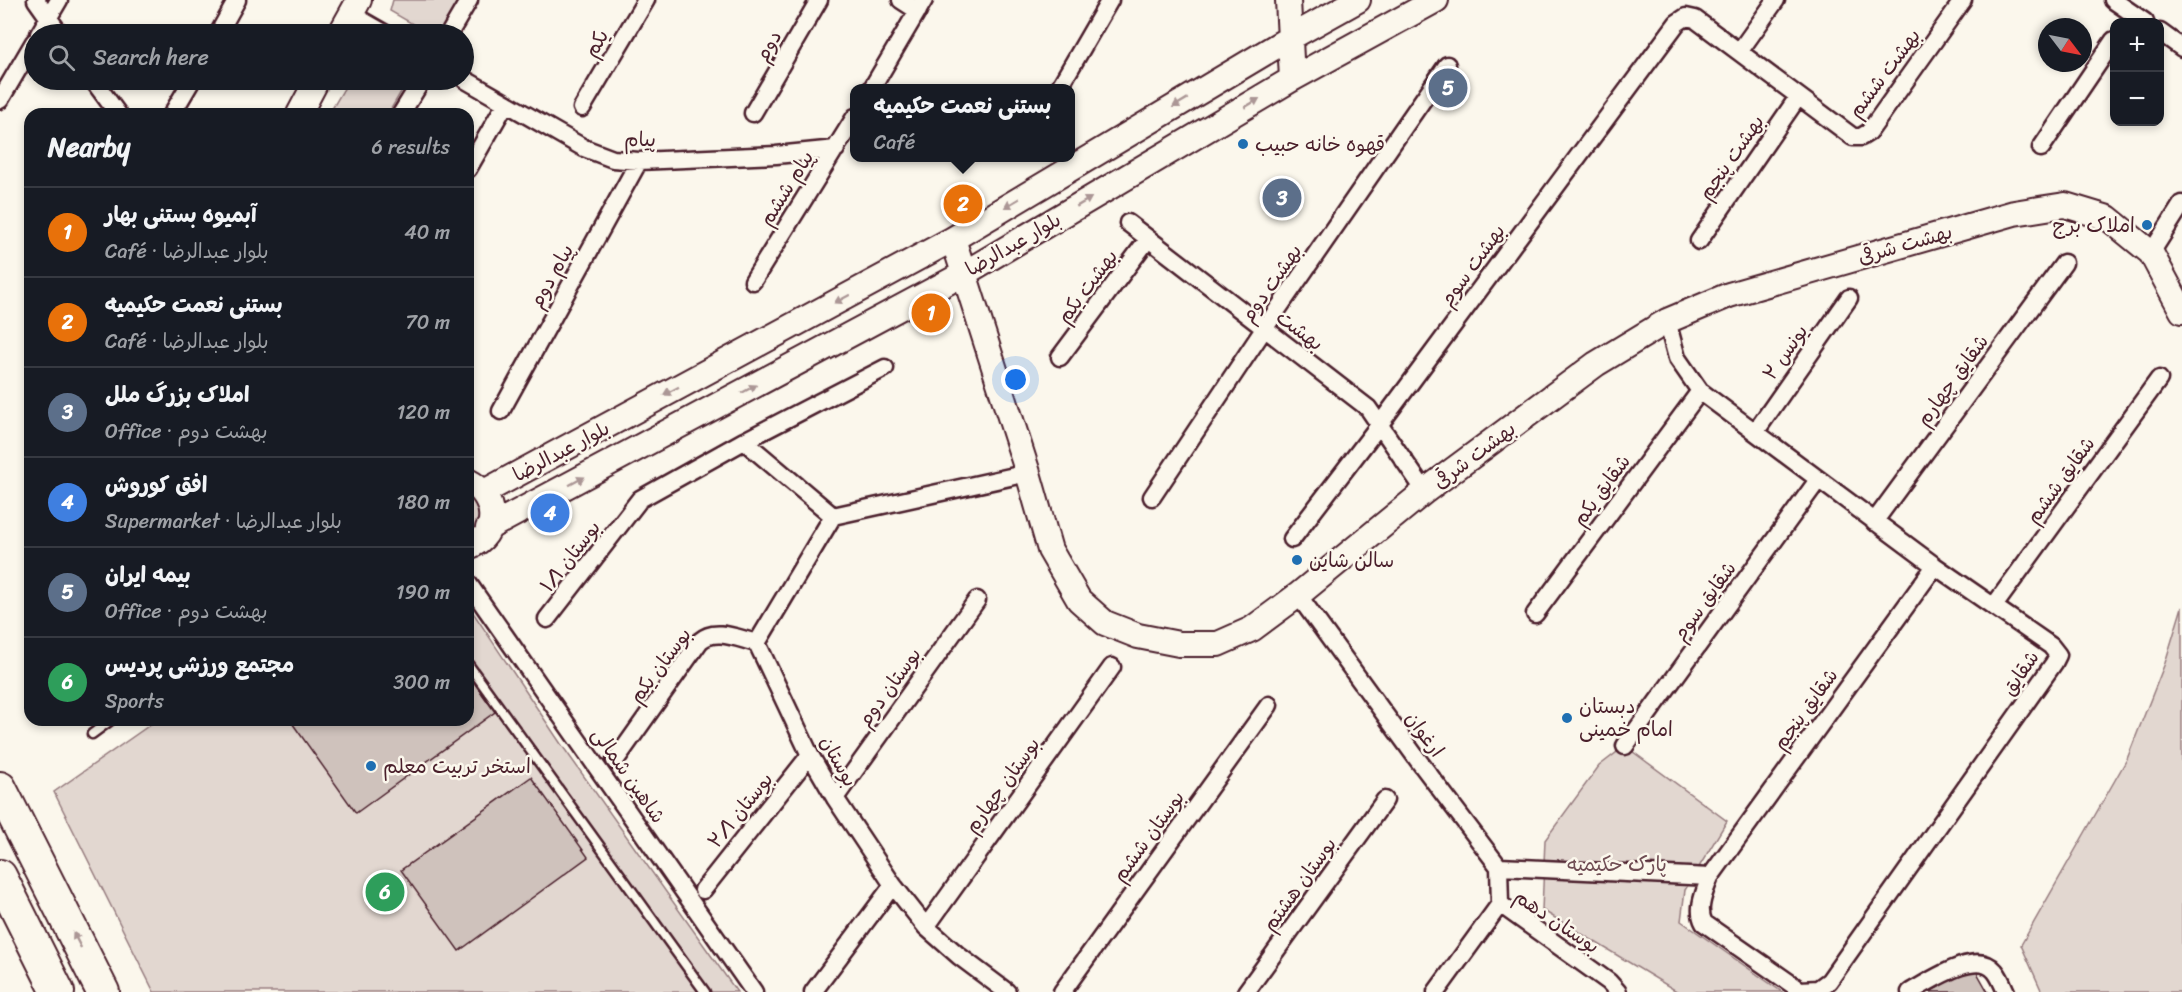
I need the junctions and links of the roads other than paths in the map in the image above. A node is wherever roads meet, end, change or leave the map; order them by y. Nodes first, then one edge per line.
1 (36, 0) edge
2 (59, 0) edge
3 (237, 0) edge
4 (470, 0) edge
5 (646, 0) edge
6 (819, 0) edge
7 (901, 0) edge
8 (1110, 0) edge
9 (1288, 0) edge
10 (1358, 0) edge
11 (1436, 0) edge
12 (1776, 0) edge
13 (1964, 0) edge
14 (2113, 0) edge
15 (921, 5) edge
16 (1322, 10) edge
17 (2136, 15) edge
18 (350, 16) edge
19 (1686, 17) joint
20 (48, 19) junction
21 (45, 24) edge
22 (52, 24) edge
23 (224, 24) edge
24 (366, 24) edge
25 (455, 24) edge
26 (2164, 35) edge
27 (1288, 39) junction
28 (2110, 47) edge
29 (2182, 48) edge
30 (1739, 52) junction
31 (24, 59) edge
32 (1325, 61) junction
33 (1447, 65) dead end
34 (1292, 80) junction
35 (874, 84) edge
36 (1061, 84) edge
37 (474, 85) edge
38 (100, 90) edge
39 (186, 90) edge
40 (312, 90) edge
41 (416, 90) edge
42 (1798, 97) junction
43 (0, 100) edge
44 (506, 103) junction
45 (114, 108) edge
46 (176, 108) edge
47 (302, 108) edge
48 (405, 108) edge
49 (582, 108) dead end
50 (753, 113) dead end
51 (850, 125) edge
52 (2041, 148) dead end
53 (836, 149) junction
54 (474, 159) edge
55 (639, 161) junction
56 (2182, 204) edge
57 (1128, 223) dead end
58 (953, 239) junction
59 (1148, 239) junction
60 (1699, 241) dead end
61 (2151, 253) junction
62 (2064, 263) dead end
63 (965, 273) junction
64 (753, 281) dead end
65 (1849, 298) dead end
66 (2182, 311) edge
67 (1667, 321) junction
68 (1264, 329) junction
69 (1060, 357) dead end
70 (885, 368) dead end
71 (2159, 379) dead end
72 (1700, 391) junction
73 (501, 411) dead end
74 (1380, 424) junction
75 (1756, 431) junction
76 (744, 441) junction
77 (1029, 472) junction
78 (1818, 480) junction
79 (476, 487) edge
80 (1425, 491) junction
81 (1152, 497) dead end
82 (834, 516) junction
83 (1874, 522) junction
84 (488, 528) junction
85 (1292, 539) dead end
86 (474, 543) edge
87 (1935, 566) junction
88 (474, 592) edge
89 (1298, 595) junction
90 (977, 600) dead end
91 (1994, 606) junction
92 (1535, 614) dead end
93 (547, 619) dead end
94 (757, 643) junction
95 (1112, 667) dead end
96 (474, 672) edge
97 (1269, 705) dead end
98 (103, 726) edge
99 (92, 734) dead end
100 (1625, 746) dead end
101 (810, 755) junction
102 (615, 761) dead end
103 (0, 788) edge
104 (835, 798) junction
105 (1385, 800) dead end
106 (1499, 867) junction
107 (0, 876) edge
108 (1710, 877) junction
109 (893, 885) junction
110 (703, 890) dead end
111 (1500, 904) junction
112 (926, 927) junction
113 (1000, 990) edge
114 (58, 992) edge
115 (103, 992) edge
116 (705, 992) edge
117 (754, 992) edge
118 (813, 992) edge
119 (1062, 992) edge
120 (1246, 992) edge
121 (1436, 992) edge
122 (1618, 992) edge
123 (1910, 992) edge
124 (2006, 992) edge

1 - 20 street
2 - 20 street
3 - 23 street
4 - 25 street
5 - 49 street, یکم
6 - 50 street, دوم
7 - 15 street
8 - 36 street
9 - 27 main road
10 - 16 main road, بلوار عبدالرضا
11 - 32 main road, بلوار عبدالرضا
12 - 30 street
13 - 42 street, بهشت ششم
14 - 17 street
15 - 35 street
16 - 27 main road, بلوار عبدالرضا
16 - 32 main road
18 - 24 street
19 - 30 street, بهشت ششم
19 - 74 street, بهشت سوم
20 - 21 street
20 - 22 street
26 - 29 street
27 - 34 main road
27 -> 58 main road, بلوار عبدالرضا
28 - 52 street
30 - 42 street, بهشت ششم
31 - 43 street
32 - 34 main road, بلوار عبدالرضا
33 - 68 street, بهشت دوم
63 -> 34 main road, بلوار عبدالرضا
37 - 44 street, پیام
38 - 45 street
39 - 46 street
40 - 47 main road
41 - 48 street
42 - 60 street, بهشت پنجم
44 - 54 street
44 - 55 street, پیام
51 - 53 street, پیام ششم
53 - 55 street, پیام
53 - 64 street, پیام ششم
55 - 73 street, پیام دوم
56 - 61 street
57 - 59 street, بهشت
58 - 63 main road, بهشت شرقی
58 -> 79 main road, بلوار عبدالرضا
59 - 68 street, بهشت
59 - 69 street, بهشت یکم
61 - 66 main road, بهشت شرقی
61 - 67 main road, بهشت شرقی
62 - 83 street, شقایق چهارم
63 - 77 main road, بهشت شرقی
84 -> 63 main road, بلوار عبدالرضا
65 - 75 street, یونس ۲
67 - 72 street, شقایق
67 - 80 main road, بهشت شرقی
68 - 74 street, بهشت
68 - 81 street, بهشت دوم
70 - 76 street, بوستان ۱/۱
71 - 91 street, شقایق ششم
72 - 75 street, شقایق
72 - 92 street, شقایق یکم
74 - 80 street, بهشت
74 - 85 street, بهشت سوم
75 - 78 street, شقایق
76 - 82 street
76 - 93 street, بوستان ۱/۱
77 - 82 street
77 - 89 main road, بهشت شرقی
78 - 83 street, شقایق
78 - 100 street, شقایق سوم
79 - 84 main road
80 - 89 main road, بهشت شرقی
82 - 94 street
83 - 87 street, شقایق
84 - 86 main road, بلوار عبدالرضا
87 - 91 street, شقایق
87 - 108 street, شقایق پنجم
88 - 117 street, شاهین شمالی
89 - 106 street, ارغوان
90 - 104 street, بوستان دوم
91 - 108 street, شقایق
94 - 101 street, بوستان
94 - 102 street, بوستان یکم
95 - 112 street, بوستان چهارم
96 - 116 lane
97 - 119 street, بوستان ششم
98 - 99 lane
101 - 104 street, بوستان
101 - 110 street, بوستان ۲/۱
115 -> 103 highway
104 - 109 street, بوستان
105 - 120 street, بوستان هشتم
106 - 108 street
106 - 111 street
107 - 114 highway
109 - 112 street, بوستان
109 - 118 street
111 - 121 street, بوستان دهم
111 - 122 street, بوستان دهم
112 - 113 street, بوستان
123 - 124 street

